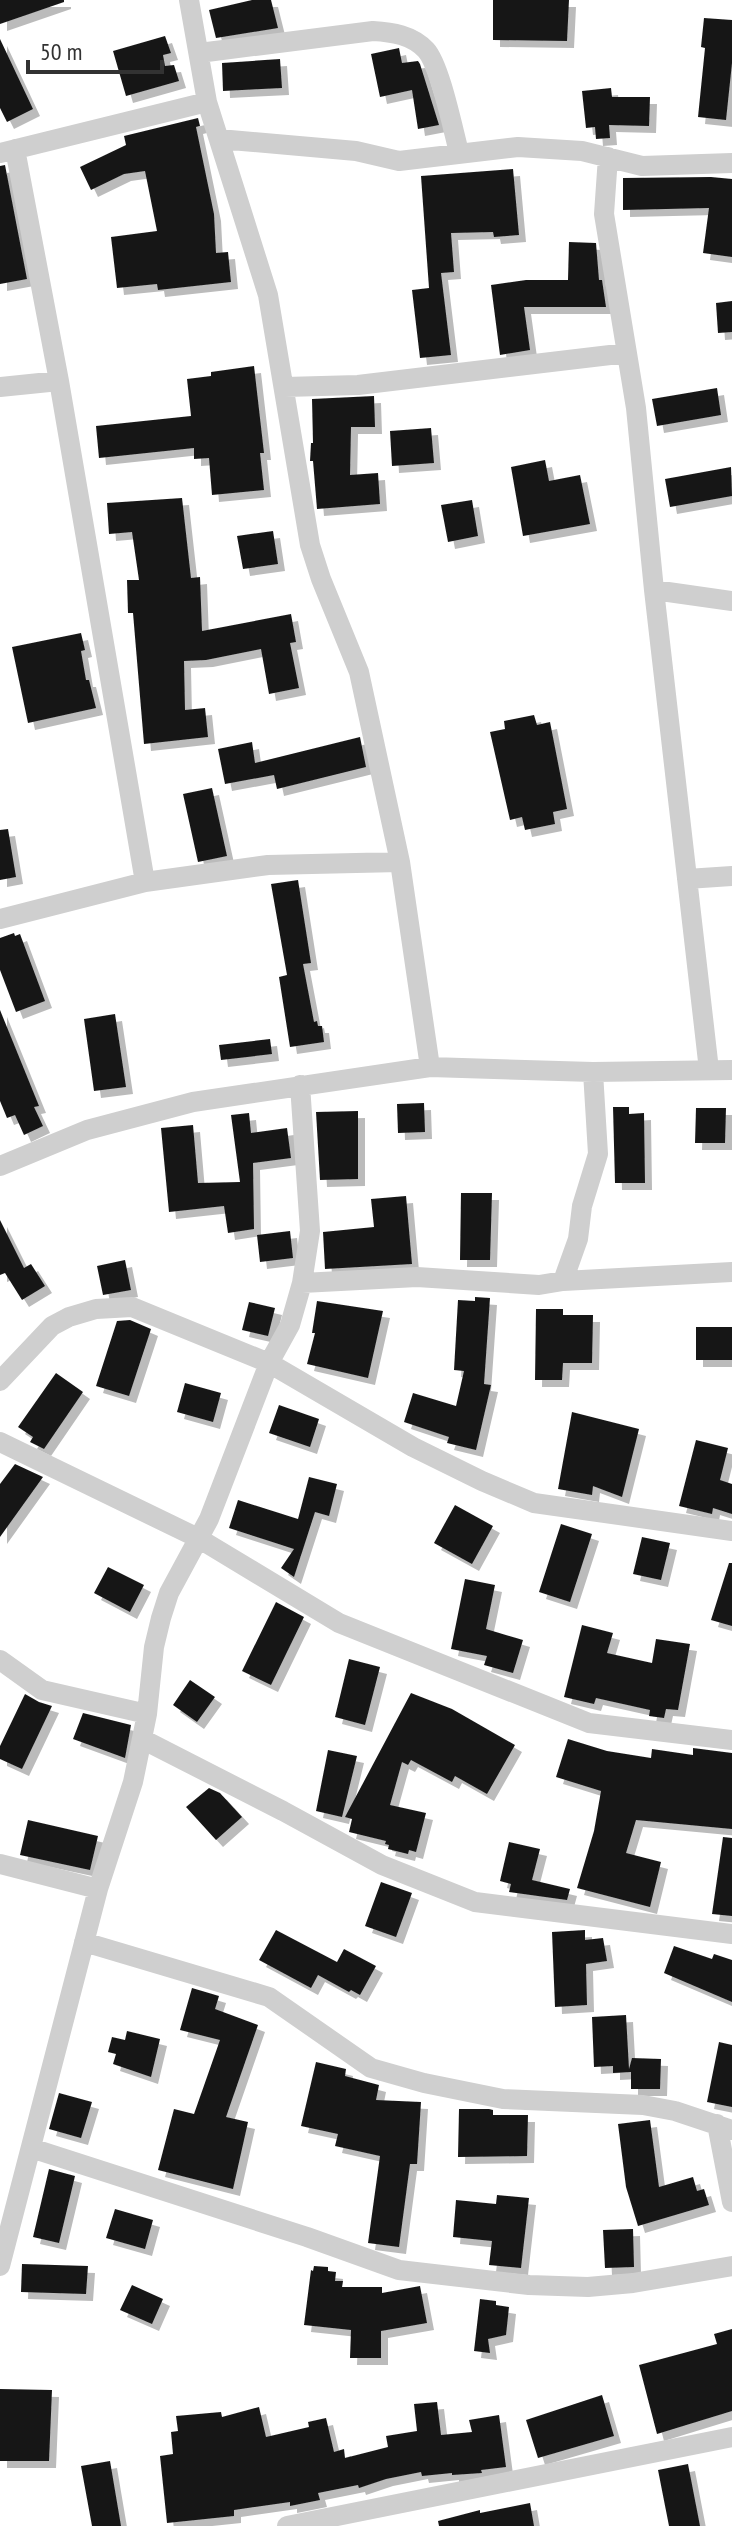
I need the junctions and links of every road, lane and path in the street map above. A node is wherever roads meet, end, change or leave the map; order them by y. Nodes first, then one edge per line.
1 (189, 0) edge
2 (199, 53) junction
3 (207, 102) junction
4 (219, 139) junction
5 (7, 151) edge
6 (459, 152) junction
7 (608, 157) junction
8 (732, 163) edge
9 (627, 353) junction
10 (59, 381) junction
11 (0, 387) edge
12 (285, 387) junction
13 (654, 590) junction
14 (732, 601) edge
15 (400, 862) junction
16 (732, 876) edge
17 (687, 879) junction
18 (145, 882) junction
19 (0, 919) edge
20 (430, 1067) junction
21 (709, 1070) junction
22 (732, 1070) edge
23 (593, 1072) junction
24 (300, 1085) junction
25 (0, 1166) edge
26 (732, 1272) edge
27 (563, 1281) junction
28 (302, 1283) junction
29 (269, 1363) junction
30 (0, 1381) edge
31 (0, 1442) edge
32 (732, 1531) edge
33 (198, 1538) junction
34 (0, 1660) edge
35 (147, 1714) junction
36 (142, 1739) junction
37 (732, 1740) edge
38 (0, 1864) edge
39 (98, 1889) junction
40 (732, 1934) edge
41 (84, 1942) junction
42 (725, 2127) edge
43 (31, 2148) junction
44 (732, 2202) edge
45 (0, 2266) edge
46 (732, 2266) edge
47 (732, 2437) edge
48 (287, 2526) edge

1 - 2 street
2 - 3 street
2 - 6 street
3 - 4 street
3 - 5 street
4 - 6 street
4 - 12 street
5 - 10 street
6 - 7 street
7 - 8 street
7 - 9 street
9 - 12 street
9 - 13 street
10 - 11 street
10 - 18 street
12 - 15 street
13 - 14 street
13 - 17 street
15 - 18 street
15 - 20 street
16 - 17 street
17 - 21 street
18 - 19 street
20 - 23 street
20 - 24 street
21 - 22 street
21 - 23 street
23 - 27 street
24 - 25 street
24 - 28 street
26 - 27 street
27 - 28 street
28 - 29 street
29 - 30 street
29 - 32 street
29 - 33 street
31 - 33 street
33 - 35 street
33 - 37 street
34 - 35 street
35 - 36 street
36 - 39 street
36 - 40 street
38 - 39 street
39 - 41 street
41 - 42 street
41 - 43 street
42 - 44 street
43 - 45 street
43 - 46 street
47 - 48 street

